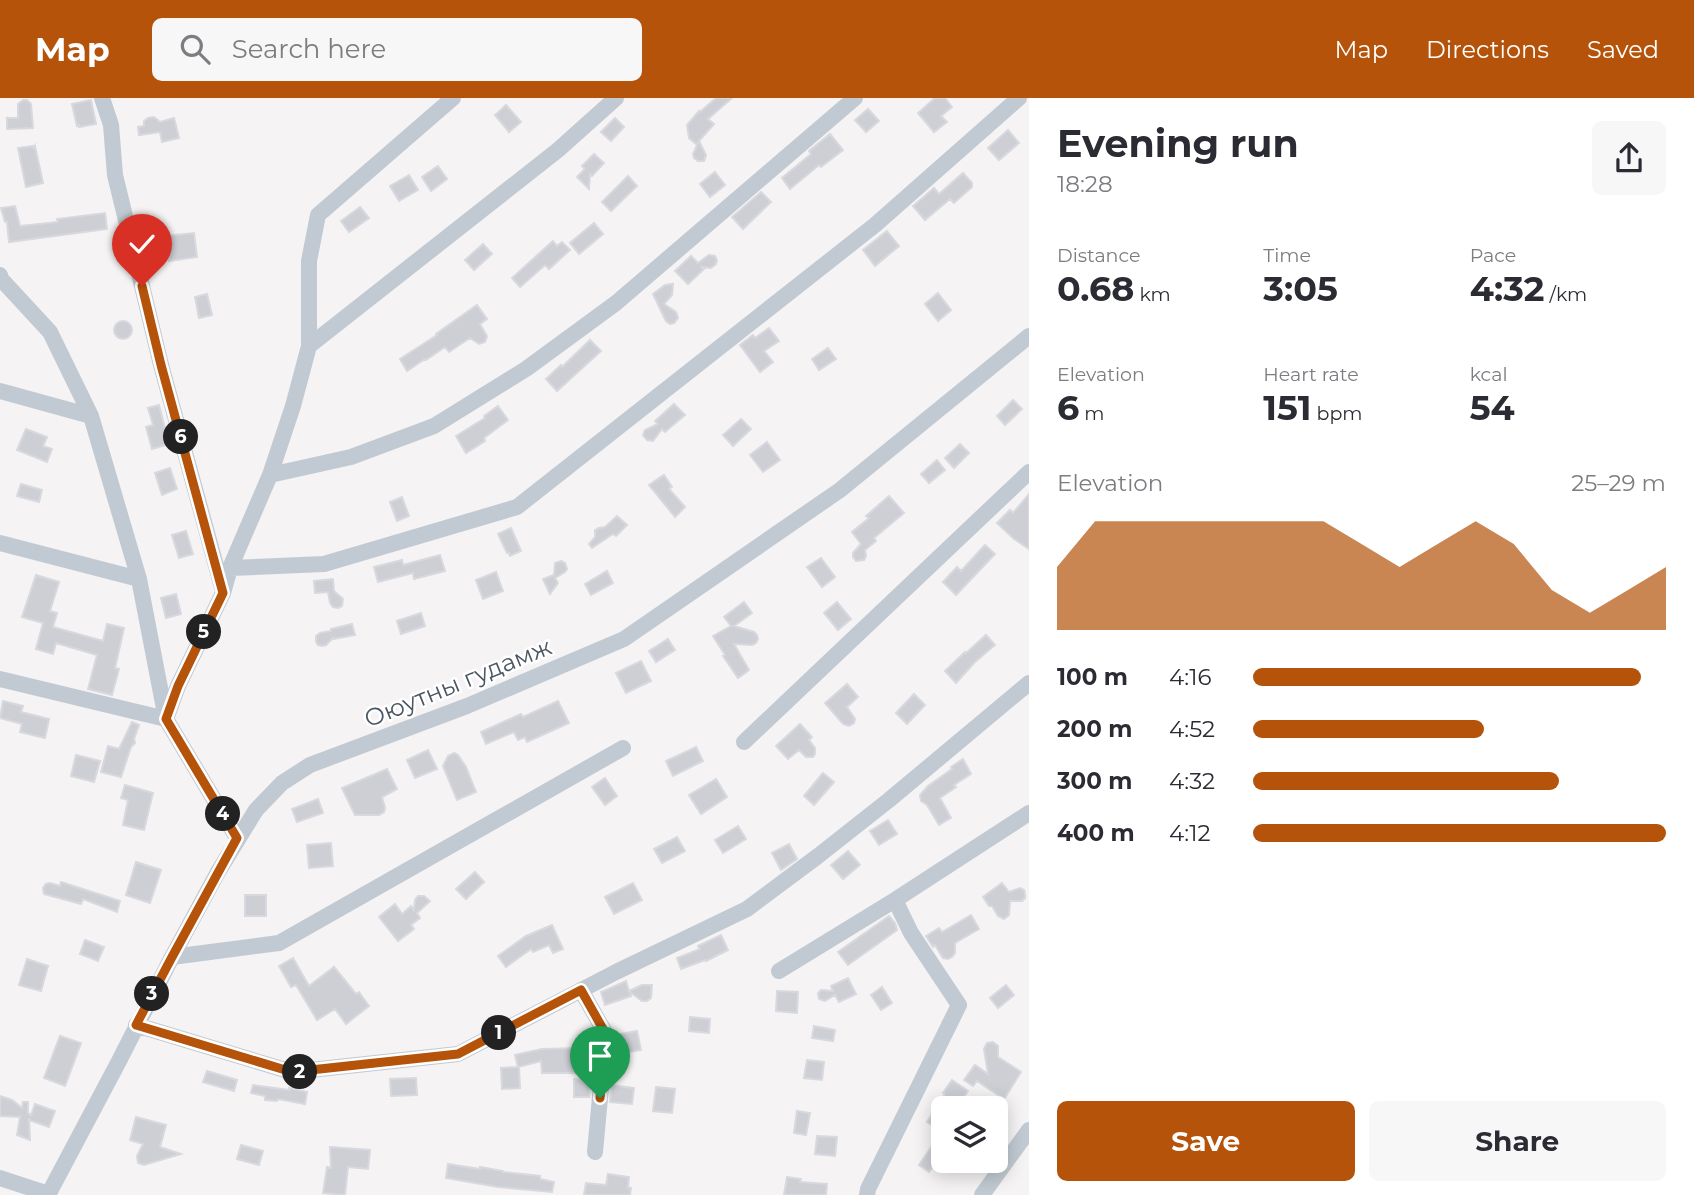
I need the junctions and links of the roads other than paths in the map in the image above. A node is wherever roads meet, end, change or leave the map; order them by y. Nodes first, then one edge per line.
1 (102, 98) edge
2 (453, 98) edge
3 (616, 98) edge
4 (855, 98) edge
5 (1019, 98) edge
6 (0, 275) edge
7 (1029, 336) edge
8 (309, 346) junction
9 (0, 391) edge
10 (91, 416) junction
11 (1029, 472) edge
12 (270, 475) junction
13 (0, 543) edge
14 (230, 568) junction
15 (139, 579) junction
16 (223, 593) junction
17 (0, 679) edge
18 (1029, 683) edge
19 (166, 719) junction
20 (744, 742) dead end
21 (623, 748) dead end
22 (1029, 813) edge
23 (237, 838) junction
24 (895, 900) junction
25 (172, 957) junction
26 (779, 971) dead end
27 (581, 990) junction
28 (136, 1025) junction
29 (1029, 1130) edge
30 (595, 1152) dead end
31 (0, 1178) edge
32 (48, 1194) edge
33 (867, 1195) edge
34 (982, 1195) edge

1 - 16 street
2 - 8 street
3 - 8 street
4 - 12 street
5 - 14 street
6 - 10 street
7 - 23 street, Оюутны гудамж
8 - 12 street
9 - 10 street
10 - 15 street
11 - 20 street
12 - 14 street
13 - 15 street
14 - 16 street
15 - 19 street
16 - 19 street
17 - 19 street
18 - 27 street
19 - 23 street
21 - 25 street
22 - 24 street
23 - 25 street, Оюутны гудамж
24 - 26 street
24 - 33 street
25 - 28 street, Оюутны гудамж
27 - 28 street
27 - 30 street
28 - 32 street, Оюутны гудамж
29 - 34 street
31 - 32 street

